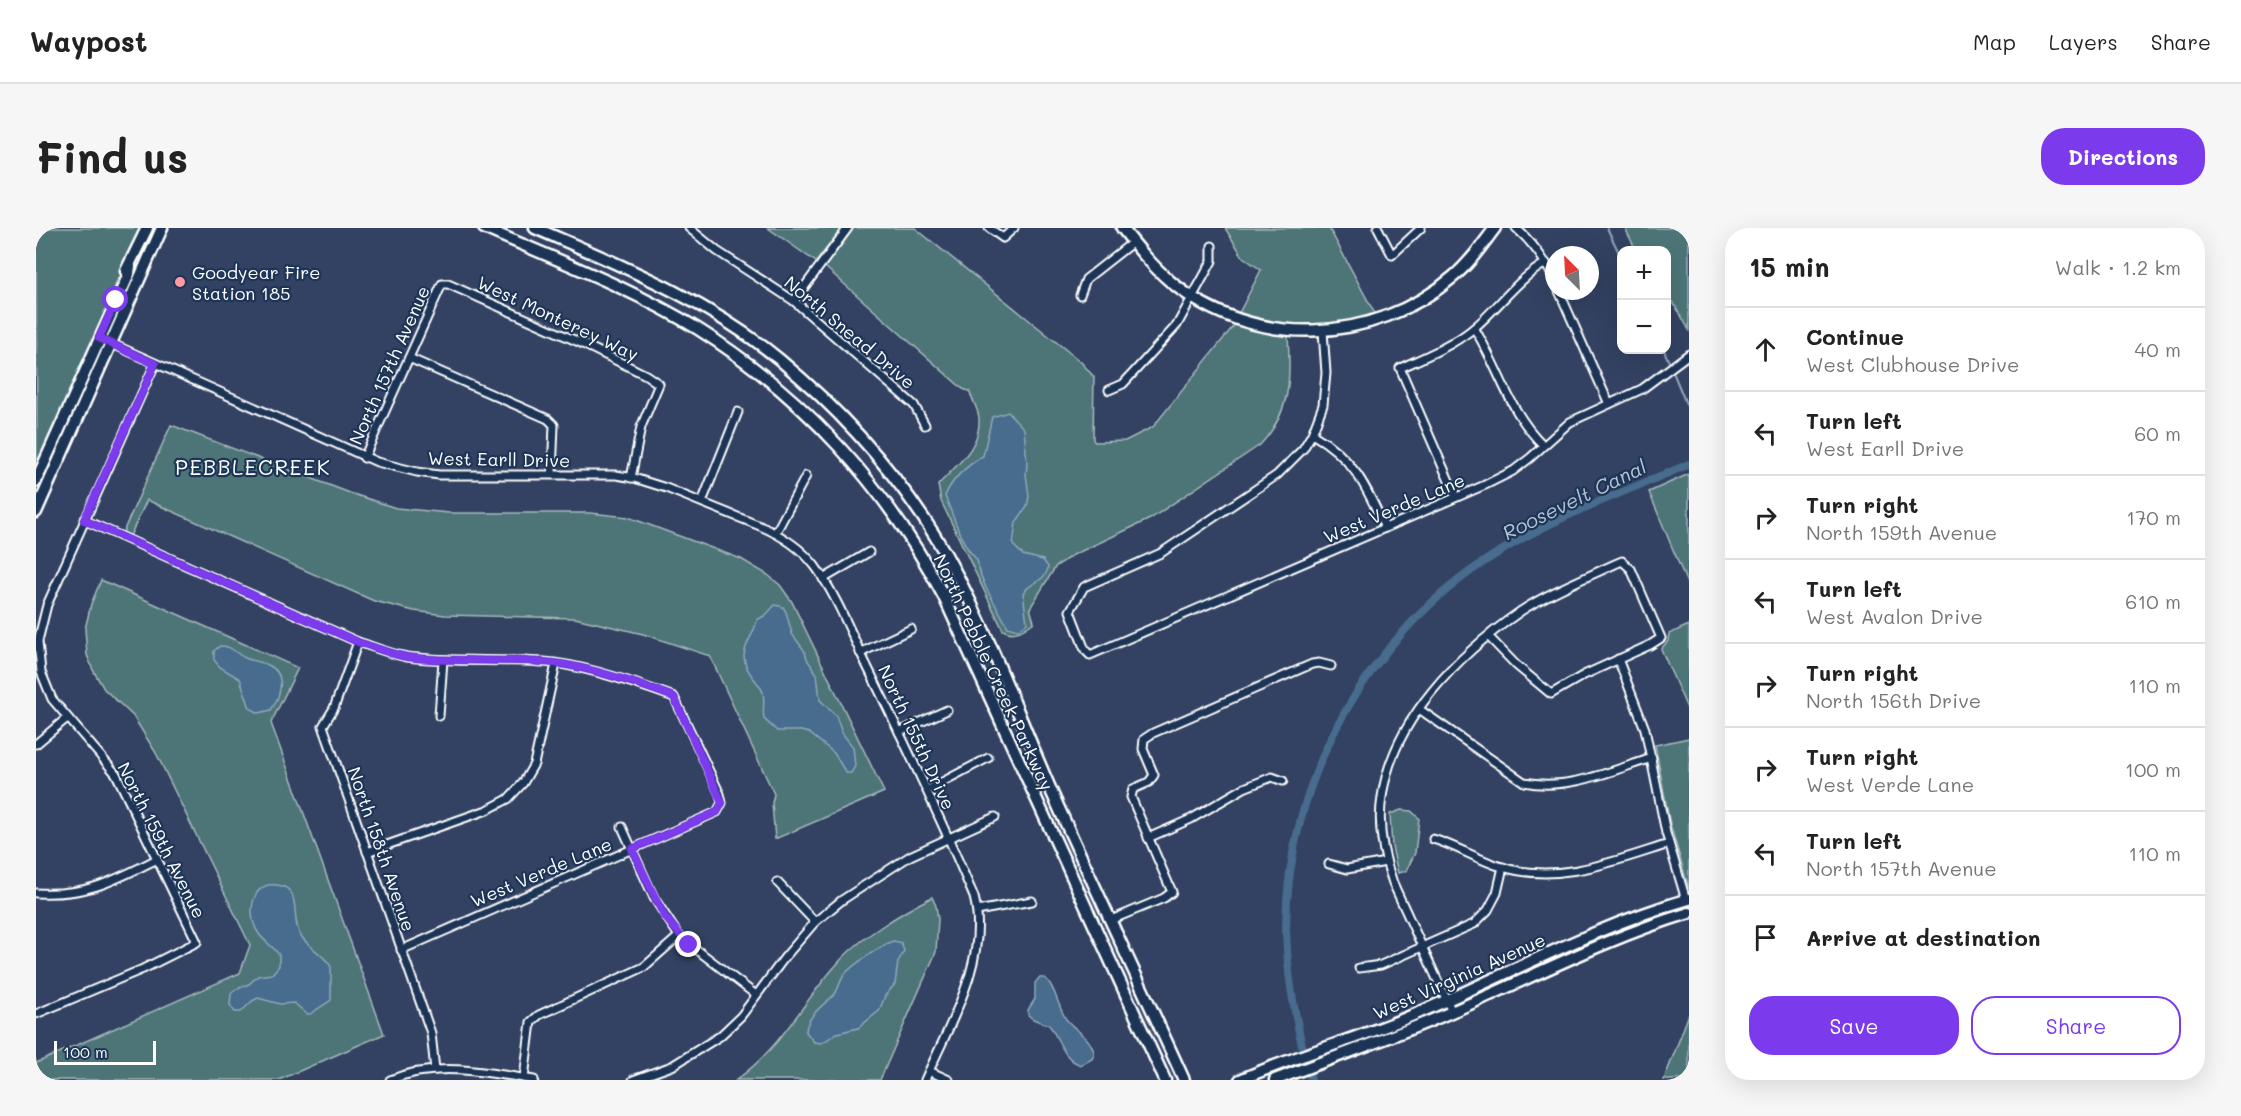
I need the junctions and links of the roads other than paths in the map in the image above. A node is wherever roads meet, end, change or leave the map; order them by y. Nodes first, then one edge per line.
1 (147, 228) edge
2 (484, 228) edge
3 (535, 228) edge
4 (689, 228) edge
5 (848, 228) edge
6 (989, 228) edge
7 (1014, 228) edge
8 (1122, 228) edge
9 (1378, 228) edge
10 (1421, 228) edge
11 (1495, 228) edge
12 (1516, 228) edge
13 (161, 229) edge
14 (1133, 242) junction
15 (1212, 246) dead end
16 (1545, 262) edge
17 (1545, 264) edge
18 (442, 284) joint
19 (1080, 295) dead end
20 (1193, 297) junction
21 (1563, 300) edge
22 (794, 301) junction
23 (1474, 328) junction
24 (1323, 331) junction
25 (99, 338) junction
26 (112, 343) junction
27 (1689, 354) edge
28 (409, 358) junction
29 (155, 364) junction
30 (1109, 390) dead end
31 (1609, 404) junction
32 (738, 412) dead end
33 (925, 425) dead end
34 (1312, 434) junction
35 (1543, 445) junction
36 (364, 458) junction
37 (552, 474) junction
38 (806, 476) dead end
39 (631, 478) junction
40 (36, 481) edge
41 (1456, 497) junction
42 (702, 502) junction
43 (36, 512) edge
44 (84, 520) junction
45 (1385, 528) junction
46 (776, 532) junction
47 (868, 552) dead end
48 (823, 579) junction
49 (911, 629) dead end
50 (1488, 636) junction
51 (358, 642) junction
52 (860, 653) junction
53 (1618, 659) junction
54 (443, 660) junction
55 (556, 664) junction
56 (1331, 666) dead end
57 (1419, 709) junction
58 (947, 710) dead end
59 (439, 716) dead end
60 (67, 718) junction
61 (899, 732) junction
62 (1029, 739) junction
63 (36, 744) edge
64 (1011, 747) junction
65 (987, 758) dead end
66 (1652, 758) junction
67 (1283, 781) dead end
68 (927, 789) junction
69 (995, 817) dead end
70 (622, 826) dead end
71 (948, 838) junction
72 (1148, 838) junction
73 (1433, 839) dead end
74 (1669, 844) junction
75 (632, 849) junction
76 (367, 852) junction
77 (157, 859) junction
78 (1386, 862) junction
79 (1329, 864) dead end
80 (1503, 867) junction
81 (777, 882) dead end
82 (36, 893) edge
83 (1688, 899) edge
84 (1032, 901) dead end
85 (978, 911) junction
86 (1689, 913) edge
87 (1111, 920) junction
88 (815, 922) junction
89 (1095, 928) junction
90 (679, 936) junction
91 (1422, 948) junction
92 (401, 950) junction
93 (1359, 968) dead end
94 (756, 995) junction
95 (1447, 1001) junction
96 (1452, 1012) junction
97 (36, 1014) edge
98 (435, 1070) junction
99 (929, 1071) junction
100 (524, 1078) junction
101 (390, 1080) edge
102 (534, 1080) edge
103 (633, 1080) edge
104 (925, 1080) edge
105 (949, 1080) edge
106 (1165, 1080) edge
107 (1184, 1080) edge
108 (1240, 1080) edge
109 (1275, 1080) edge

1 - 25 main road
2 - 64 main road, North Pebble Creek Parkway
3 - 62 main road, North Pebble Creek Parkway
4 - 22 street, North Snead Drive
5 - 22 street
6 - 7 street
8 - 14 main road
9 - 10 street
11 - 24 main road
12 - 16 street
13 - 26 main road
14 - 19 street
14 - 20 main road
15 - 20 street
17 - 23 street
18 - 28 street, North 157th Avenue
18 - 39 street, West Monterey Way
20 - 24 main road
20 - 30 street
21 - 31 street
22 - 33 street, North Snead Drive
23 - 35 street
23 - 41 street
24 - 34 street
25 - 26 street, West Earll Drive
25 - 40 main road
26 - 29 street, West Earll Drive
26 - 43 main road
27 - 31 street, West Verde Lane
28 - 36 street, North 157th Avenue
28 - 37 street
29 - 36 street, West Earll Drive
29 - 44 street, North 159th Avenue
31 - 35 street, West Verde Lane
32 - 42 street
34 - 45 street
34 - 45 street, West Verde Lane
35 - 41 street, West Verde Lane
36 - 37 street, West Earll Drive
37 - 39 street, West Earll Drive
38 - 46 street
39 - 42 street, West Earll Drive
41 - 45 street, West Verde Lane
42 - 46 street, West Earll Drive
44 - 51 street
44 - 60 street, North 159th Avenue
46 - 48 street, West Earll Drive
47 - 48 street
48 - 52 street, North 155th Drive
49 - 52 street
50 - 53 street
50 - 53 street
50 - 57 street
51 - 54 street
51 - 76 street, North 158th Avenue
52 - 61 street, North 155th Drive
53 - 66 street
54 - 55 street
54 - 59 street
55 - 75 street, West Verde Lane
55 - 76 street
56 - 72 street
57 - 66 street
57 - 78 street
58 - 61 street
60 - 63 street
60 - 77 street, North 159th Avenue
61 - 68 street, North 155th Drive
62 - 64 main road
62 - 87 main road, North Pebble Creek Parkway
64 - 89 main road, North Pebble Creek Parkway
65 - 68 street
66 - 74 street
67 - 72 street
68 - 71 street, North 155th Drive
69 - 71 street
70 - 75 street
71 - 85 street, North 155th Drive
71 - 88 street
72 - 87 street
73 - 80 street
74 - 80 street
74 - 83 street
75 - 90 street
75 - 92 street, West Verde Lane
76 - 92 street, North 158th Avenue
77 - 82 street
77 - 97 street, North 159th Avenue
78 - 79 street
78 - 91 street
80 - 91 street
81 - 88 street
83 - 95 main road, West Virginia Avenue
84 - 85 street
85 - 99 street
86 - 96 main road, West Virginia Avenue
87 - 89 main road
87 - 107 main road, North Pebble Creek Parkway
88 - 94 street
89 - 106 main road, North Pebble Creek Parkway
90 - 94 street
90 - 100 street
91 - 93 street
91 - 95 street
92 - 98 street, North 158th Avenue
94 - 103 street
95 - 96 street
95 - 108 main road, West Virginia Avenue
96 - 109 main road, West Virginia Avenue
98 - 100 street
98 - 101 street
99 - 104 street
99 - 105 street
100 - 102 street

